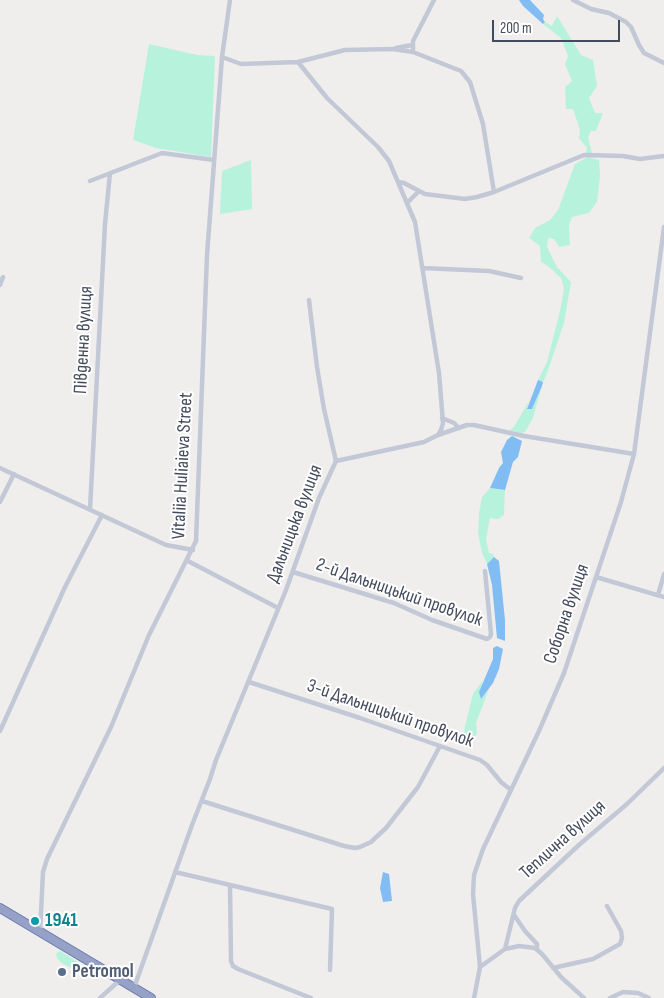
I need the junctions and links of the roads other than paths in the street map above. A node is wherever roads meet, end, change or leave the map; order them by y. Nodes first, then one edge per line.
1 (230, 0) edge
2 (434, 0) edge
3 (573, 0) edge
4 (412, 45) junction
5 (393, 49) junction
6 (413, 52) junction
7 (222, 57) junction
8 (298, 62) junction
9 (664, 63) edge
10 (664, 156) edge
11 (214, 160) junction
12 (110, 173) junction
13 (90, 181) dead end
14 (398, 182) junction
15 (419, 191) junction
16 (494, 192) junction
17 (407, 203) junction
18 (664, 227) edge
19 (422, 268) junction
20 (3, 277) dead end
21 (521, 278) dead end
22 (657, 283) junction
23 (0, 286) edge
24 (663, 286) dead end
25 (309, 300) dead end
26 (442, 418) junction
27 (459, 428) junction
28 (438, 436) junction
29 (634, 454) junction
30 (336, 461) junction
31 (0, 468) edge
32 (14, 474) junction
33 (0, 502) edge
34 (90, 509) junction
35 (102, 515) junction
36 (193, 550) junction
37 (188, 561) junction
38 (485, 571) dead end
39 (293, 572) junction
40 (664, 574) edge
41 (596, 577) junction
42 (658, 595) junction
43 (664, 597) edge
44 (278, 608) junction
45 (249, 682) junction
46 (0, 730) edge
47 (440, 746) junction
48 (664, 768) edge
49 (511, 790) junction
50 (202, 801) junction
51 (175, 872) junction
52 (230, 885) junction
53 (607, 906) dead end
54 (0, 908) edge
55 (514, 915) junction
56 (40, 933) junction
57 (505, 948) junction
58 (537, 949) junction
59 (480, 967) junction
60 (553, 968) junction
61 (330, 970) dead end
62 (120, 980) junction
63 (134, 988) junction
64 (100, 998) edge
65 (152, 998) edge
66 (310, 998) edge
67 (474, 998) edge
68 (584, 998) edge
69 (610, 998) edge
70 (649, 998) edge

1 - 7 street
2 - 4 street
3 - 9 street
4 - 5 street
4 - 6 street
5 - 6 street
5 - 8 street
6 - 16 street
7 - 8 street
7 - 11 street, Vitaliia Huliaieva Street
8 - 14 street
10 - 16 street
11 - 12 street
11 - 36 street, Vitaliia Huliaieva Street
12 - 13 street
12 - 34 street, Південна вулиця
14 - 15 street
14 - 17 street
15 - 16 street
15 - 17 street
17 - 19 street
18 - 22 street, Соборна вулиця
19 - 21 street
19 - 26 street
20 - 23 street
22 - 24 street
22 - 29 street, Соборна вулиця
25 - 30 street
26 - 27 street
26 - 28 street
27 - 28 street, Дальницька вулиця
27 - 29 street
28 - 30 street, Дальницька вулиця
29 - 41 street, Соборна вулиця
30 - 39 street, Дальницька вулиця
31 - 32 street
32 - 33 street
32 - 34 street
34 - 35 street
35 - 36 street
35 - 46 street
36 - 37 street, Vitaliia Huliaieva Street
37 - 44 street
37 - 56 street, Vitaliia Huliaieva Street
38 - 39 street, 2-й Дальницький провулок
39 - 44 street, Дальницька вулиця
40 - 42 street
41 - 42 street
41 - 49 street, Соборна вулиця
42 - 43 street
44 - 45 street, Дальницька вулиця
45 - 47 street, 3-й Дальницький провулок
45 - 50 street, Дальницька вулиця
47 - 49 street, 3-й Дальницький провулок
47 - 50 street
48 - 55 street, Теплична вулиця
49 - 59 street, Соборна вулиця
50 - 51 street, Дальницька вулиця
51 - 52 street
51 - 63 street, Дальницька вулиця
52 - 61 street
52 - 66 street
53 - 60 street
54 - 56 highway
55 - 57 street, Теплична вулиця
55 - 58 street
56 - 62 highway
57 - 58 street
57 - 59 street
58 - 60 street
59 - 67 street, Соборна вулиця
60 - 68 street
62 - 63 highway
62 - 64 street
63 - 65 highway
69 - 70 street

